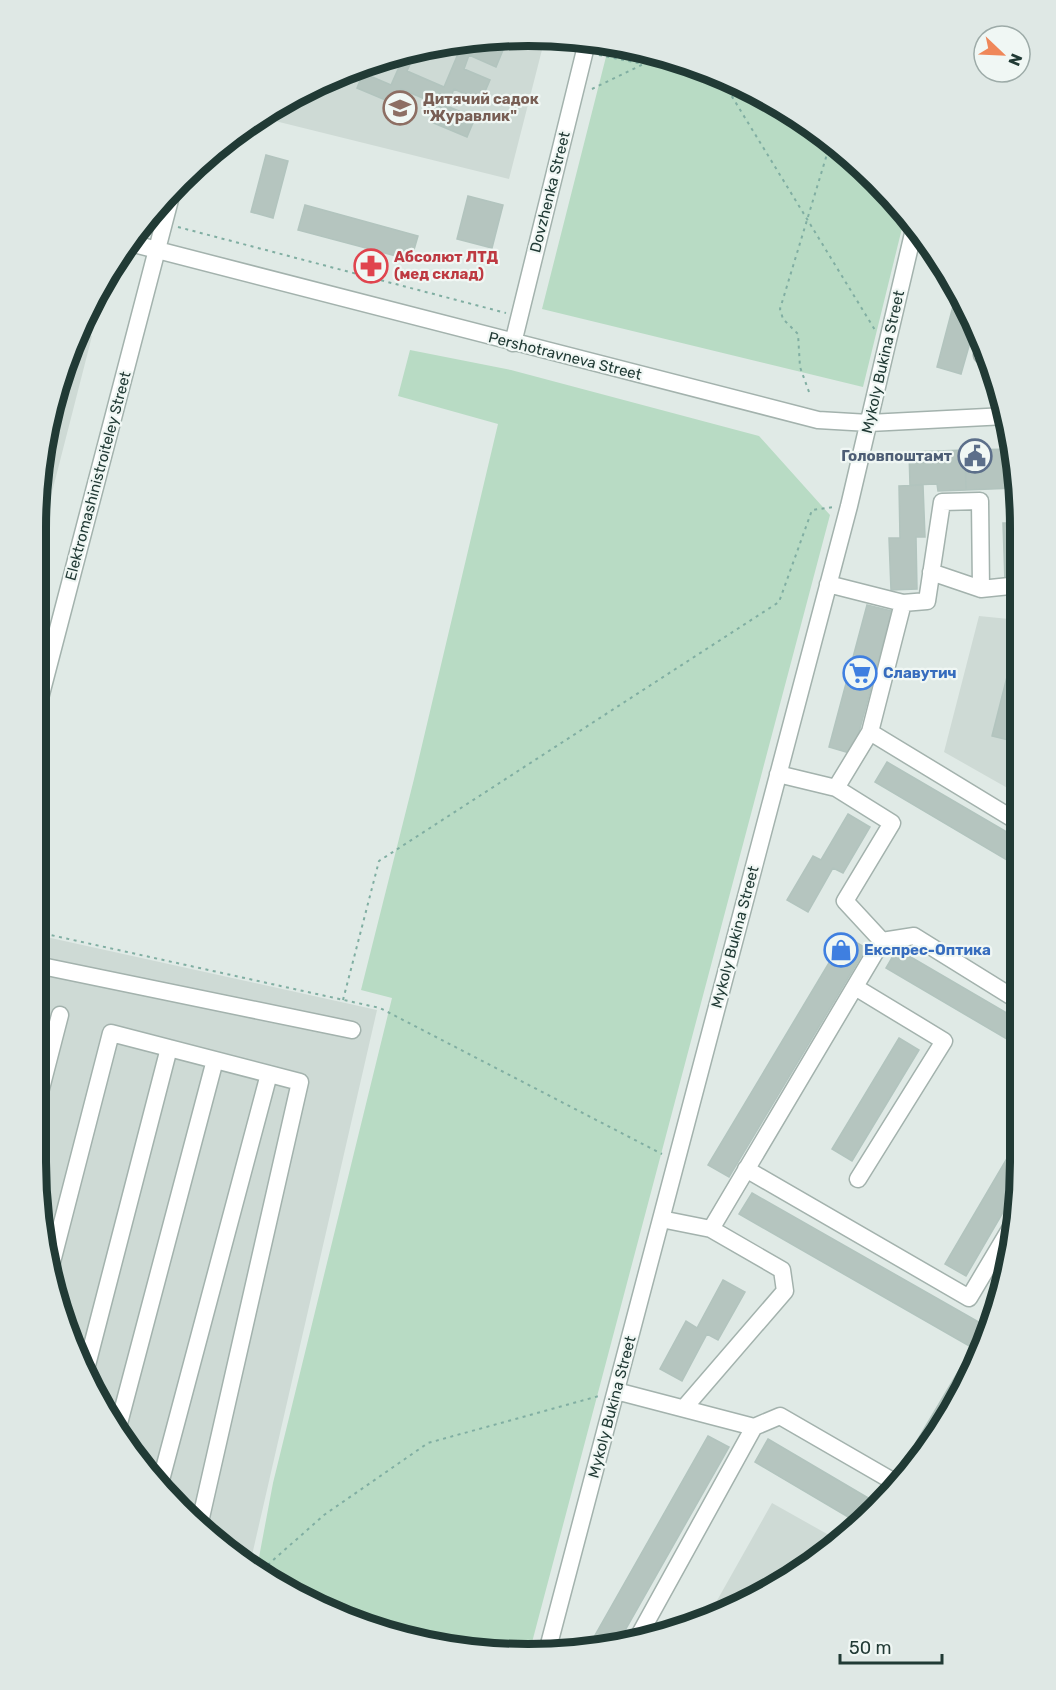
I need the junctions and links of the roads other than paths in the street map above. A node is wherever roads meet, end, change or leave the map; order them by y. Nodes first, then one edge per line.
1 (585, 50) edge
2 (167, 209) edge
3 (912, 238) edge
4 (139, 245) edge
5 (157, 250) junction
6 (513, 343) junction
7 (996, 417) edge
8 (868, 423) junction
9 (931, 572) junction
10 (828, 584) junction
11 (1010, 586) edge
12 (981, 589) junction
13 (903, 603) junction
14 (46, 675) edge
15 (870, 732) junction
16 (778, 774) junction
17 (836, 788) junction
18 (1010, 817) edge
19 (882, 941) junction
20 (46, 966) edge
21 (855, 987) junction
22 (1010, 996) edge
23 (60, 1015) dead end
24 (352, 1030) dead end
25 (169, 1048) junction
26 (216, 1060) junction
27 (46, 1069) edge
28 (269, 1074) junction
29 (746, 1169) junction
30 (858, 1179) dead end
31 (661, 1219) junction
32 (711, 1229) junction
33 (1002, 1242) edge
34 (55, 1250) edge
35 (89, 1359) edge
36 (616, 1391) junction
37 (684, 1408) junction
38 (120, 1418) edge
39 (754, 1427) junction
40 (162, 1475) edge
41 (890, 1479) edge
42 (202, 1515) edge
43 (641, 1630) edge
44 (549, 1643) edge

1 - 6 street, Dovzhenka Street
2 - 5 street, Elektromashinistroiteley Street
3 - 8 street, Mykoly Bukina Street
4 - 5 street, Pershotravneva Street
5 - 6 street, Pershotravneva Street
5 - 14 street, Elektromashinistroiteley Street
6 - 8 street, Pershotravneva Street
7 - 8 street, Pershotravneva Street
8 - 10 street, Mykoly Bukina Street
9 - 12 street
9 - 12 street
9 - 13 street
10 - 13 street
10 - 16 street, Mykoly Bukina Street
11 - 12 street
13 - 15 street
15 - 17 street
15 - 18 street
16 - 17 street
16 - 31 street, Mykoly Bukina Street
17 - 19 street
19 - 21 street
19 - 22 street
20 - 24 street
21 - 29 street
21 - 30 street
23 - 27 street
25 - 26 street
25 - 34 street
25 - 35 street
26 - 28 street
26 - 38 street
28 - 40 street
28 - 42 street
29 - 32 street
29 - 33 street
31 - 32 street
31 - 36 street, Mykoly Bukina Street
32 - 37 street
36 - 37 street
36 - 44 street, Mykoly Bukina Street
37 - 39 street
39 - 41 street
39 - 43 street

